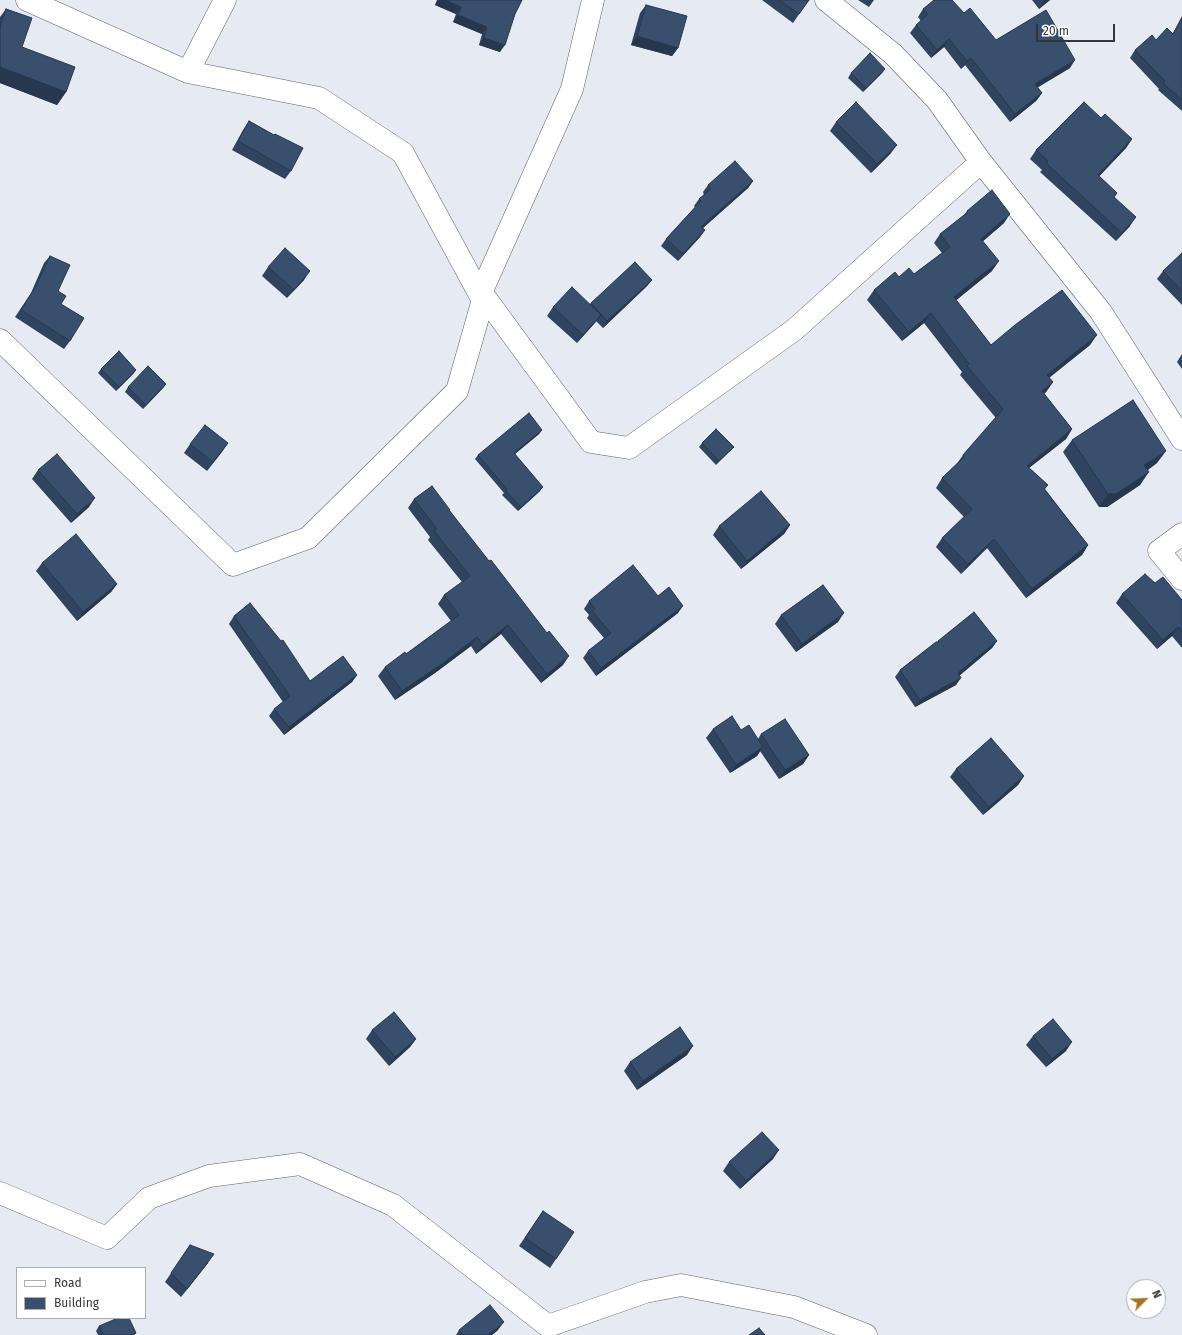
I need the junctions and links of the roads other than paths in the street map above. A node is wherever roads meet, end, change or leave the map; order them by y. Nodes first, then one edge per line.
1 (27, 0) edge
2 (225, 0) edge
3 (593, 0) edge
4 (826, 0) edge
5 (188, 72) junction
6 (981, 162) junction
7 (482, 295) junction
8 (0, 340) edge
9 (1182, 439) edge
10 (1182, 534) edge
11 (1182, 579) edge
12 (0, 1193) edge
13 (866, 1335) edge

1 - 5 street
2 - 5 street
3 - 7 street
4 - 6 street
5 - 7 street
6 - 7 street
6 - 9 street
7 - 8 street
10 - 11 street
12 - 13 street

